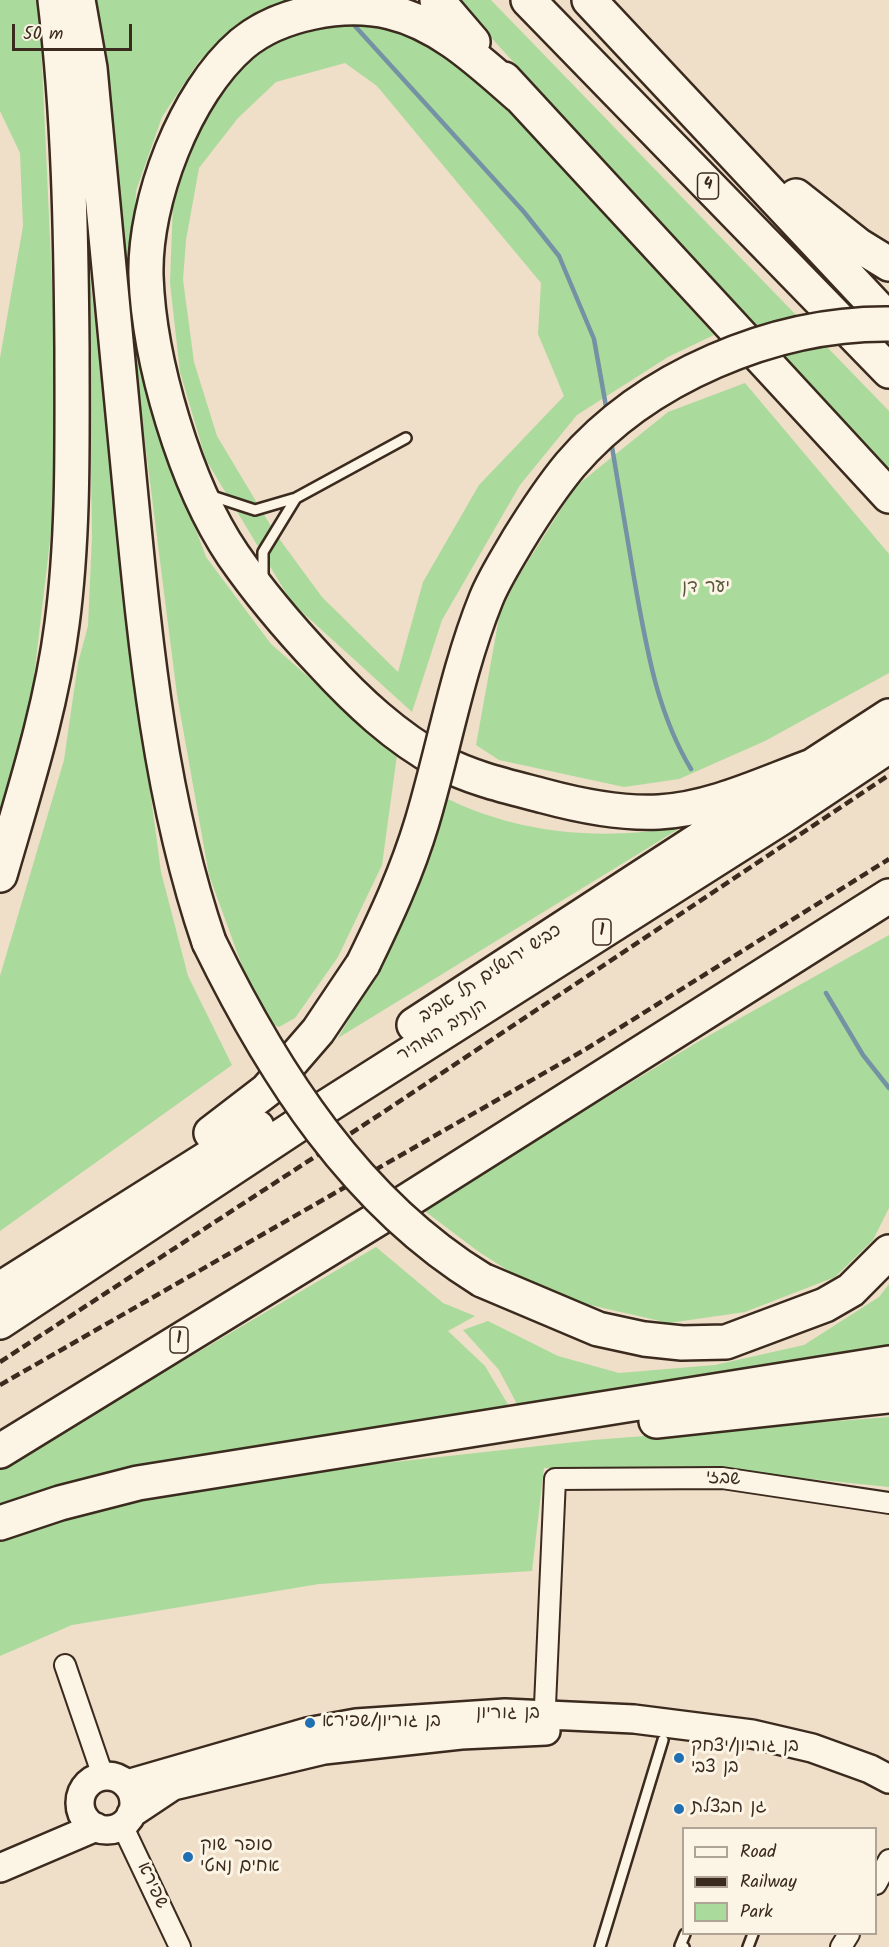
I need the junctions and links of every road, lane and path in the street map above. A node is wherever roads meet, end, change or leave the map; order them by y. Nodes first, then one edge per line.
1 (56, 0) edge
2 (78, 0) edge
3 (437, 0) edge
4 (528, 0) edge
5 (589, 0) edge
6 (615, 28) junction
7 (519, 96) junction
8 (889, 264) edge
9 (889, 322) edge
10 (889, 371) edge
11 (406, 438) dead end
12 (198, 490) junction
13 (889, 496) edge
14 (296, 498) junction
15 (274, 610) junction
16 (889, 716) edge
17 (889, 746) edge
18 (815, 765) junction
19 (0, 875) edge
20 (889, 896) edge
21 (889, 1251) edge
22 (54, 1256) junction
23 (9, 1300) edge
24 (889, 1363) edge
25 (889, 1396) edge
26 (889, 1401) edge
27 (816, 1404) junction
28 (0, 1451) edge
29 (228, 1469) junction
30 (889, 1503) edge
31 (0, 1523) edge
32 (65, 1665) dead end
33 (544, 1723) junction
34 (663, 1740) junction
35 (889, 1779) edge
36 (115, 1780) junction
37 (889, 1796) edge
38 (108, 1820) junction
39 (0, 1849) edge
40 (889, 1860) edge
41 (0, 1868) edge
42 (877, 1882) edge
43 (685, 1935) edge
44 (180, 1947) edge
45 (600, 1947) edge
46 (684, 1947) edge

1 - 19 highway
2 - 21 highway, bridge
3 - 7 highway
4 - 10 highway, 4
5 - 6 highway, 4
6 - 8 highway
6 - 9 highway, 4
7 - 12 highway
7 - 13 highway
9 - 22 highway, bridge
11 - 14 lane
12 - 14 lane
12 - 15 highway
14 - 15 lane
15 - 18 highway
16 - 18 highway, כביש ירושלים תל אביב / 1
17 - 23 highway, הנתיב המהיר / 1
18 - 22 highway, כביש ירושלים תל אביב / 1
20 - 28 highway, 1
22 - 23 highway, כביש ירושלים תל אביב / 1
24 - 29 highway
25 - 27 highway
26 - 27 highway
27 - 29 highway
29 - 31 highway
30 - 33 street, שבזי
32 - 36 street
33 - 34 street, בן גוריון
33 - 35 street, בן גוריון
33 - 36 street, בן גוריון
33 - 38 street, בן גוריון
34 - 37 street, בן גוריון
34 - 45 lane
36 - 38 street
36 - 38 street
38 - 39 street, בן גוריון
38 - 41 street, בן גוריון
38 - 44 street, שפירא
40 - 42 street
43 - 46 lane

